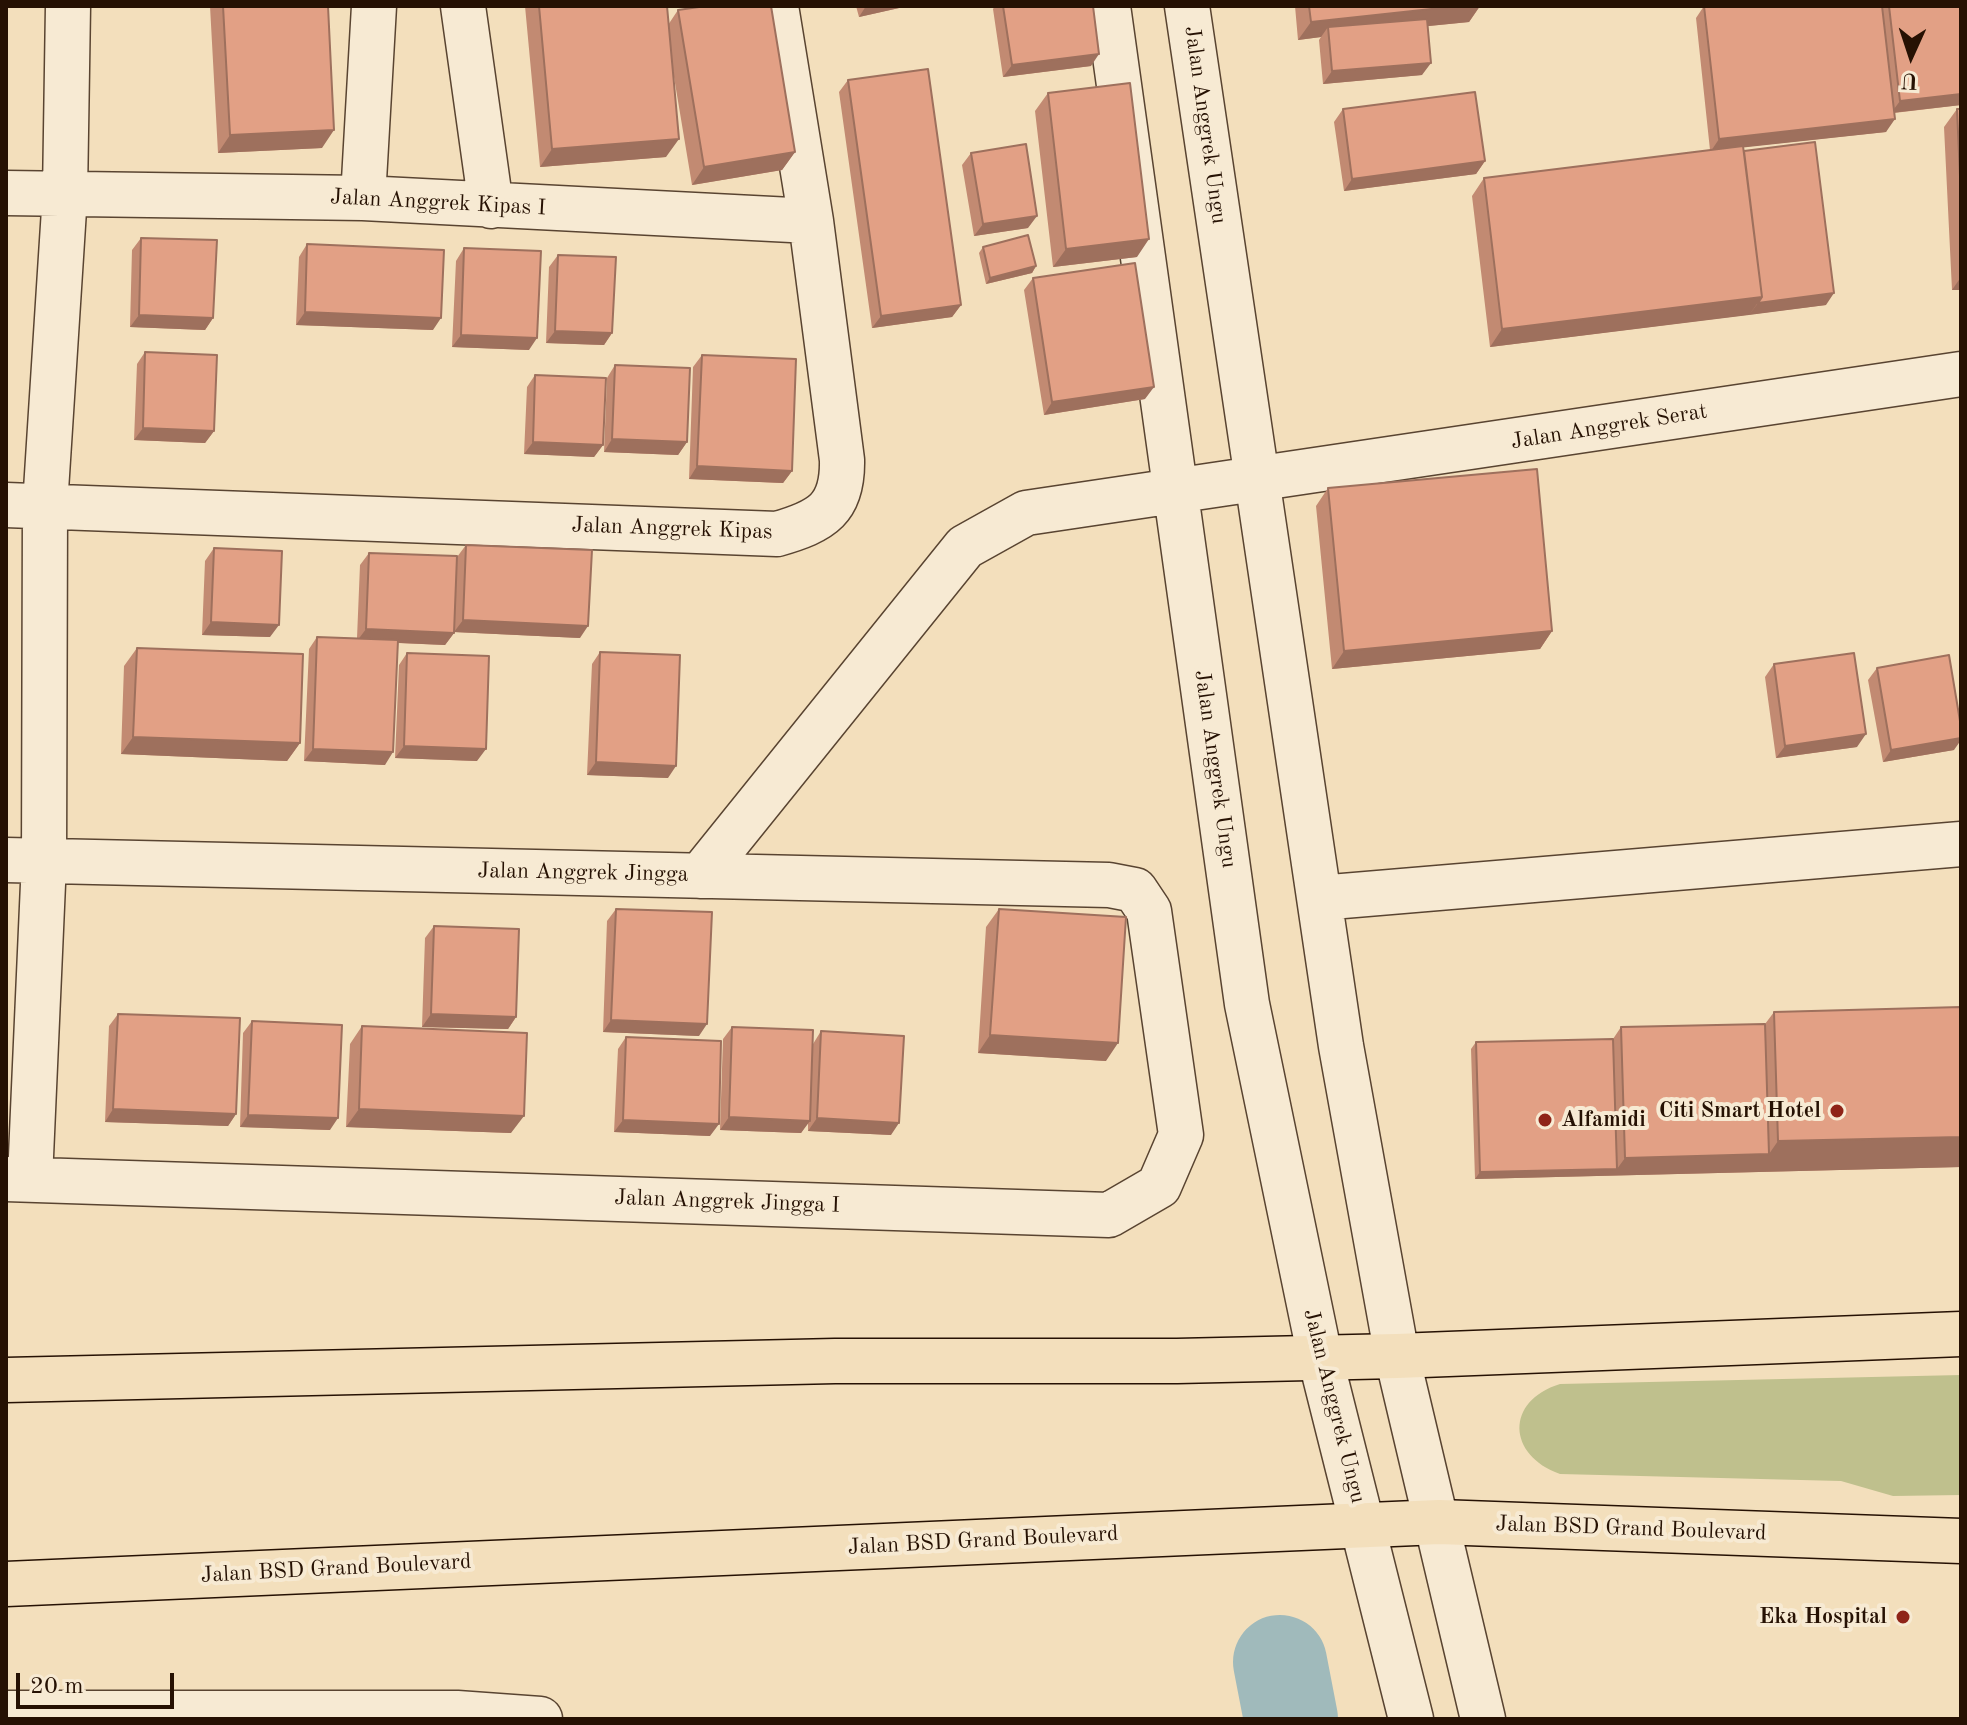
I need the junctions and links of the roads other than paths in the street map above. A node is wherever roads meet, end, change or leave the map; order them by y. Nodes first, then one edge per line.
1 (68, 6) edge
2 (374, 6) edge
3 (463, 6) edge
4 (776, 6) edge
5 (1108, 6) edge
6 (1187, 6) edge
7 (6, 193) edge
8 (65, 194) junction
9 (363, 198) junction
10 (491, 206) junction
11 (811, 221) junction
12 (1961, 374) edge
13 (1258, 480) junction
14 (1175, 490) junction
15 (26, 506) edge
16 (1961, 844) edge
17 (25, 861) edge
18 (700, 876) junction
19 (1319, 898) junction
20 (1149, 911) joint
21 (18, 1179) edge
22 (1961, 1334) edge
23 (1397, 1356) junction
24 (1320, 1357) junction
25 (6, 1380) edge
26 (1439, 1522) junction
27 (1363, 1524) junction
28 (1961, 1541) edge
29 (6, 1584) edge
30 (6, 1713) edge
31 (49, 1715) edge
32 (457, 1716) edge
33 (540, 1719) edge
34 (1411, 1719) edge
35 (1483, 1719) edge

1 - 8 street
2 - 9 street
3 - 10 street
4 - 11 street, Jalan Anggrek Kipas
5 - 14 street, Jalan Anggrek Ungu
6 - 13 street, Jalan Anggrek Ungu
7 - 8 street, Jalan Anggrek Kipas I
8 - 9 street, Jalan Anggrek Kipas I
8 - 15 street
9 - 10 street, Jalan Anggrek Kipas I
10 - 11 street, Jalan Anggrek Kipas I
11 - 15 street, Jalan Anggrek Kipas
12 - 13 street, Jalan Anggrek Serat
13 - 14 street, Jalan Anggrek Serat
13 - 19 street, Jalan Anggrek Ungu
14 - 18 street, Jalan Anggrek Serat
14 - 24 street, Jalan Anggrek Ungu
15 - 17 street
16 - 19 street
17 - 18 street, Jalan Anggrek Jingga
17 - 21 street
18 - 20 street, Jalan Anggrek Jingga
19 - 23 street, Jalan Anggrek Ungu
20 - 21 street, Jalan Anggrek Jingga I
22 - 23 main road
23 - 24 main road
23 - 26 street, Jalan Anggrek Ungu
24 - 25 main road
24 - 27 street, Jalan Anggrek Ungu
26 - 27 main road, Jalan BSD Grand Boulevard
26 - 28 main road, Jalan BSD Grand Boulevard
26 - 35 street, Jalan Anggrek Ungu
27 - 29 main road, Jalan BSD Grand Boulevard
27 - 34 street, Jalan Anggrek Ungu
30 - 31 street
31 - 32 street
32 - 33 street

